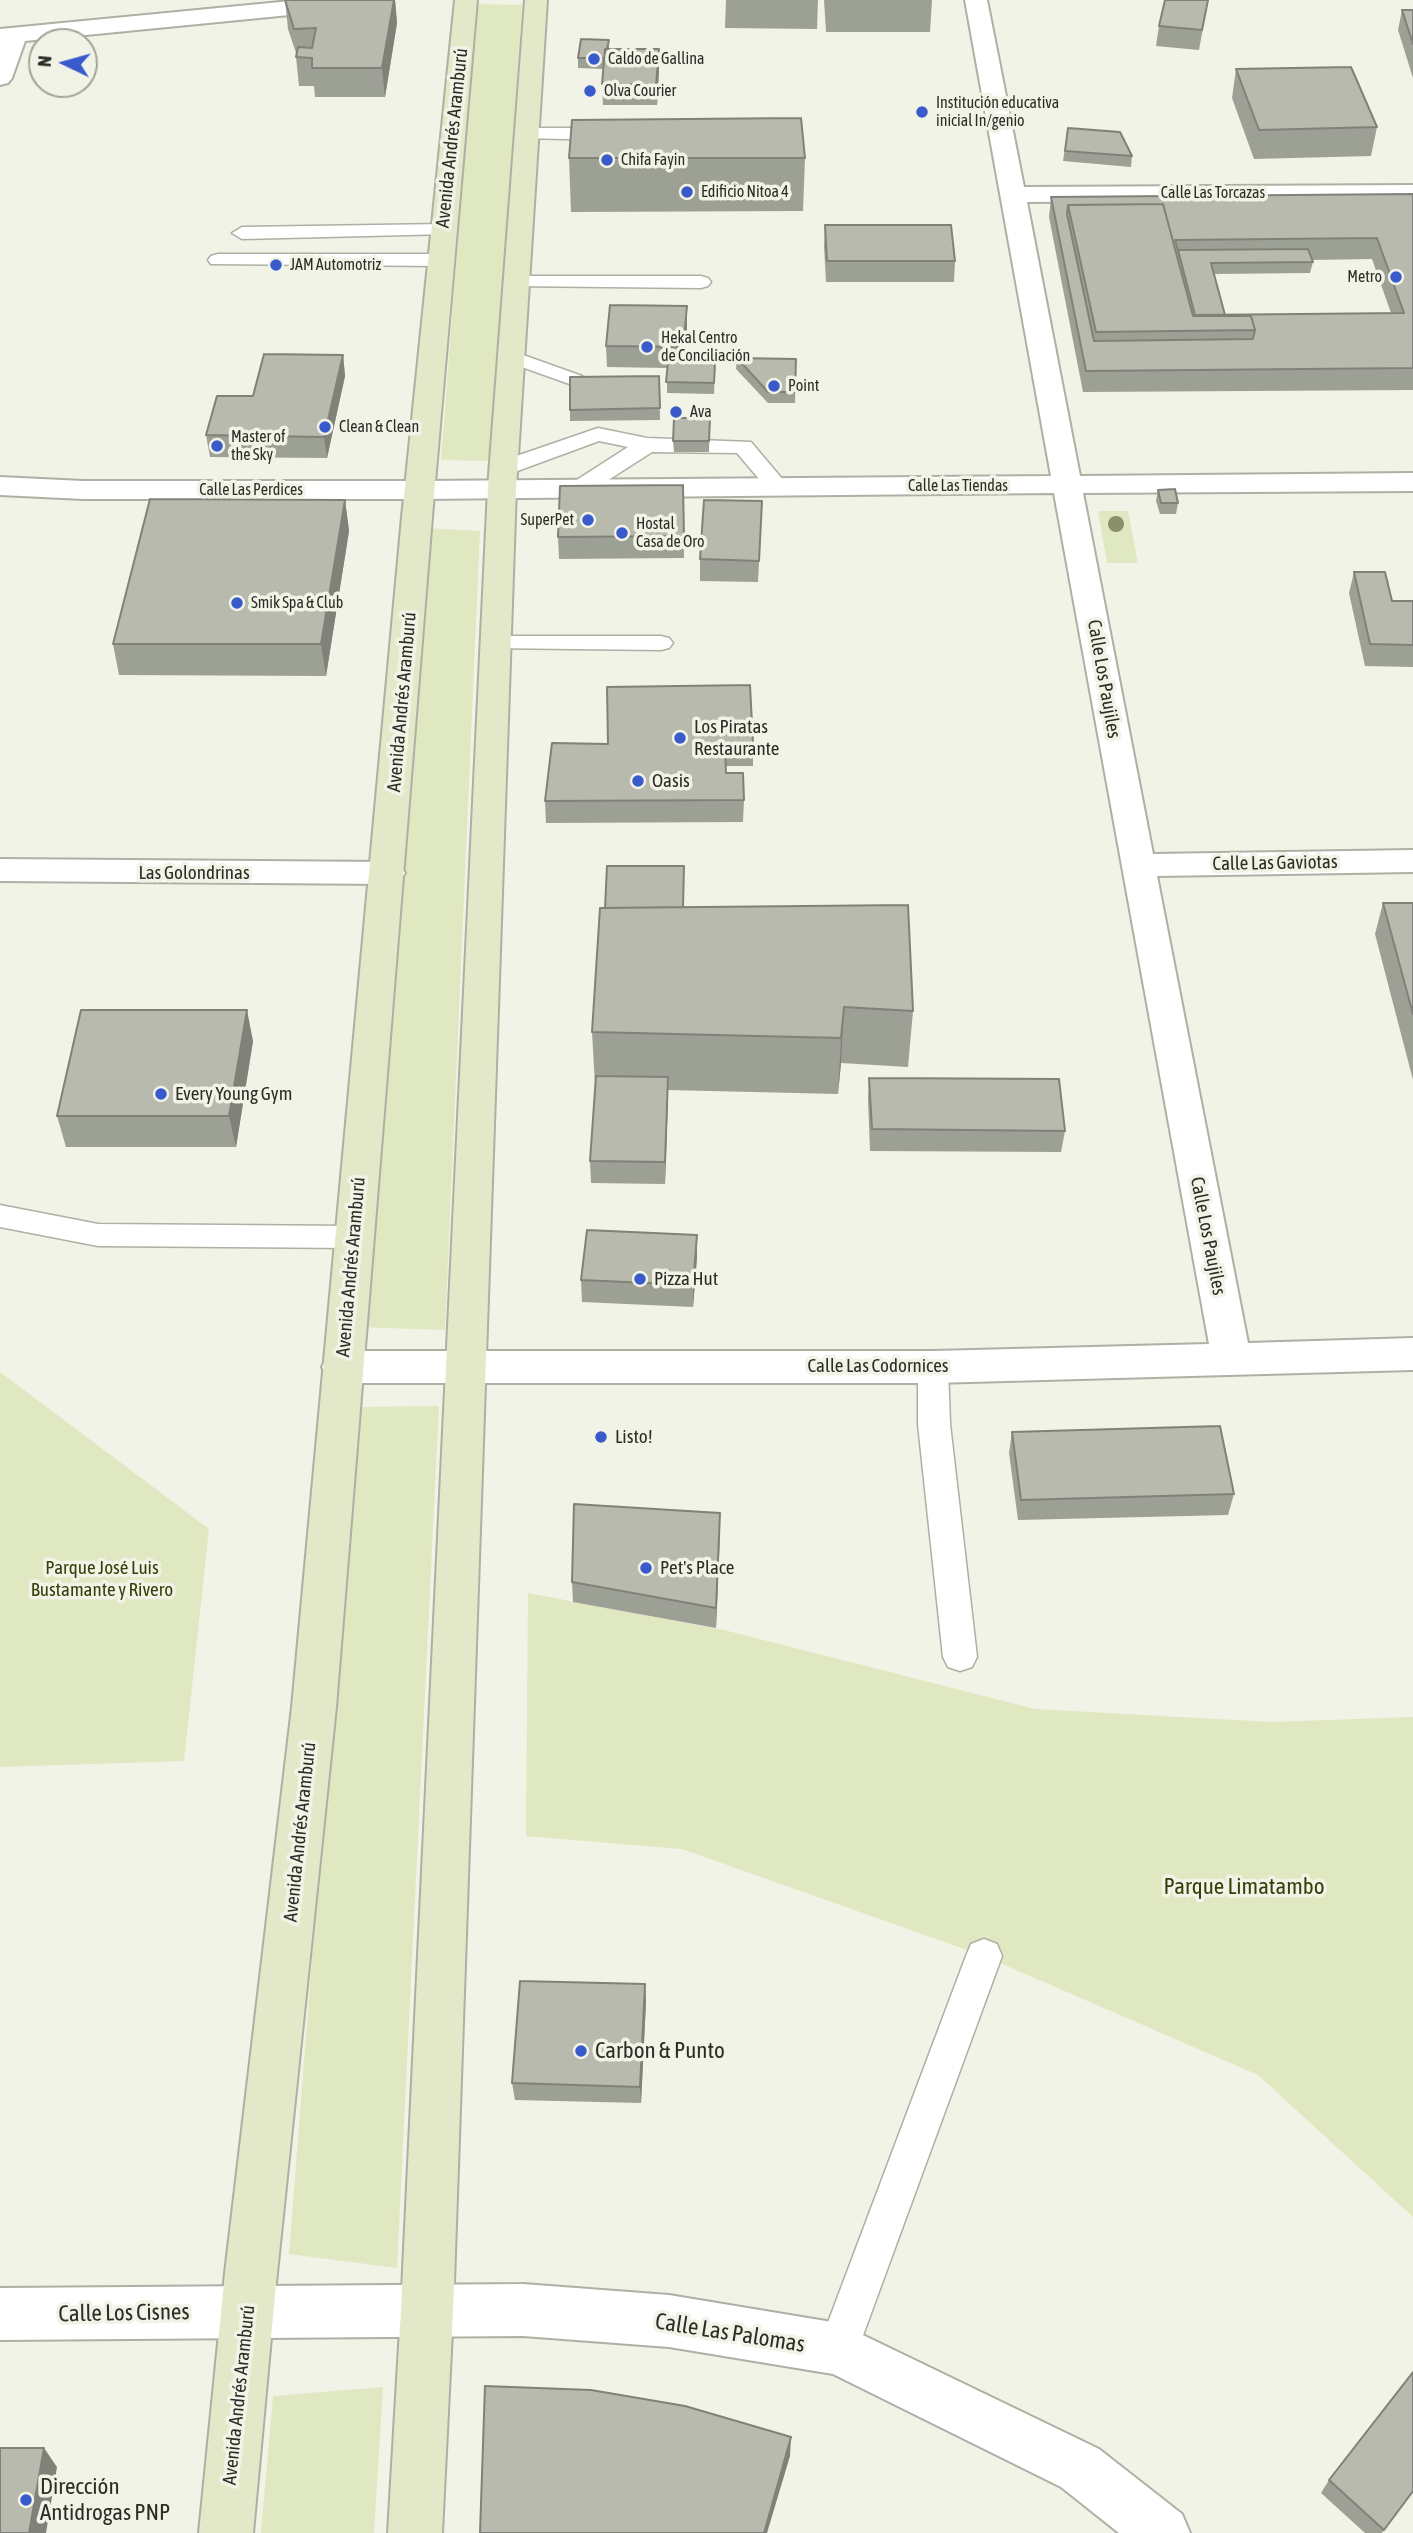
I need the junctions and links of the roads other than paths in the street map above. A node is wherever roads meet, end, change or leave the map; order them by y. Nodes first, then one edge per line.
1 (371, 0) edge
2 (466, 0) edge
3 (536, 0) edge
4 (976, 0) edge
5 (7, 36) edge
6 (0, 78) edge
7 (527, 134) junction
8 (633, 134) edge
9 (1413, 192) edge
10 (1013, 195) junction
11 (242, 233) dead end
12 (442, 245) junction
13 (218, 260) dead end
14 (517, 282) junction
15 (701, 282) dead end
16 (512, 357) junction
17 (575, 380) edge
18 (647, 445) junction
19 (503, 478) junction
20 (1413, 482) edge
21 (1069, 485) junction
22 (0, 486) edge
23 (778, 487) junction
24 (580, 488) junction
25 (420, 489) junction
26 (496, 643) junction
27 (661, 643) dead end
28 (1413, 861) edge
29 (1138, 865) junction
30 (0, 870) edge
31 (387, 873) junction
32 (0, 1216) edge
33 (354, 1237) junction
34 (1413, 1354) edge
35 (1231, 1358) junction
36 (342, 1367) junction
37 (933, 1367) junction
38 (467, 1368) junction
39 (960, 1657) dead end
40 (984, 1956) dead end
41 (248, 2311) junction
42 (427, 2311) junction
43 (0, 2314) edge
44 (838, 2349) junction
45 (226, 2533) edge
46 (415, 2533) edge
47 (1163, 2533) edge

1 - 5 street
2 - 12 main road, Avenida Andrés Aramburú
3 - 7 main road
4 - 10 street, Calle Los Paujiles
5 - 6 street
7 - 8 lane
7 - 14 main road
9 - 10 street, Calle Las Torcazas
10 - 21 street, Calle Los Paujiles
11 - 12 lane
12 - 13 lane
12 - 25 main road, Avenida Andrés Aramburú
14 - 15 lane
14 - 16 main road
16 - 17 lane
16 - 19 main road
18 - 19 lane
18 - 23 lane
18 - 24 lane
19 - 24 street, Calle Las Tiendas
19 - 25 street, Calle Las Perdices
19 - 26 main road
20 - 21 street, Calle Las Tiendas
21 - 23 street, Calle Las Tiendas
21 - 29 street, Calle Los Paujiles
22 - 25 street, Calle Las Perdices
23 - 24 street, Calle Las Tiendas
25 - 31 main road, Avenida Andrés Aramburú
26 - 27 lane
26 - 38 main road
28 - 29 street, Calle Las Gaviotas
29 - 35 street, Calle Los Paujiles
30 - 31 street, Las Golondrinas
31 - 33 main road, Avenida Andrés Aramburú
32 - 33 lane
33 - 36 main road, Avenida Andrés Aramburú
34 - 35 street, Calle Las Codornices
35 - 37 street, Calle Las Codornices
36 - 38 street, Calle Las Codornices
36 - 41 main road, Avenida Andrés Aramburú
37 - 38 street, Calle Las Codornices
37 - 39 lane
38 - 42 main road
40 - 44 lane
41 - 42 street, Calle Las Palomas
41 - 43 street, Calle Los Cisnes
41 - 45 main road, Avenida Andrés Aramburú
42 - 44 street, Calle Las Palomas
42 - 46 main road
44 - 47 street, Calle Las Palomas

